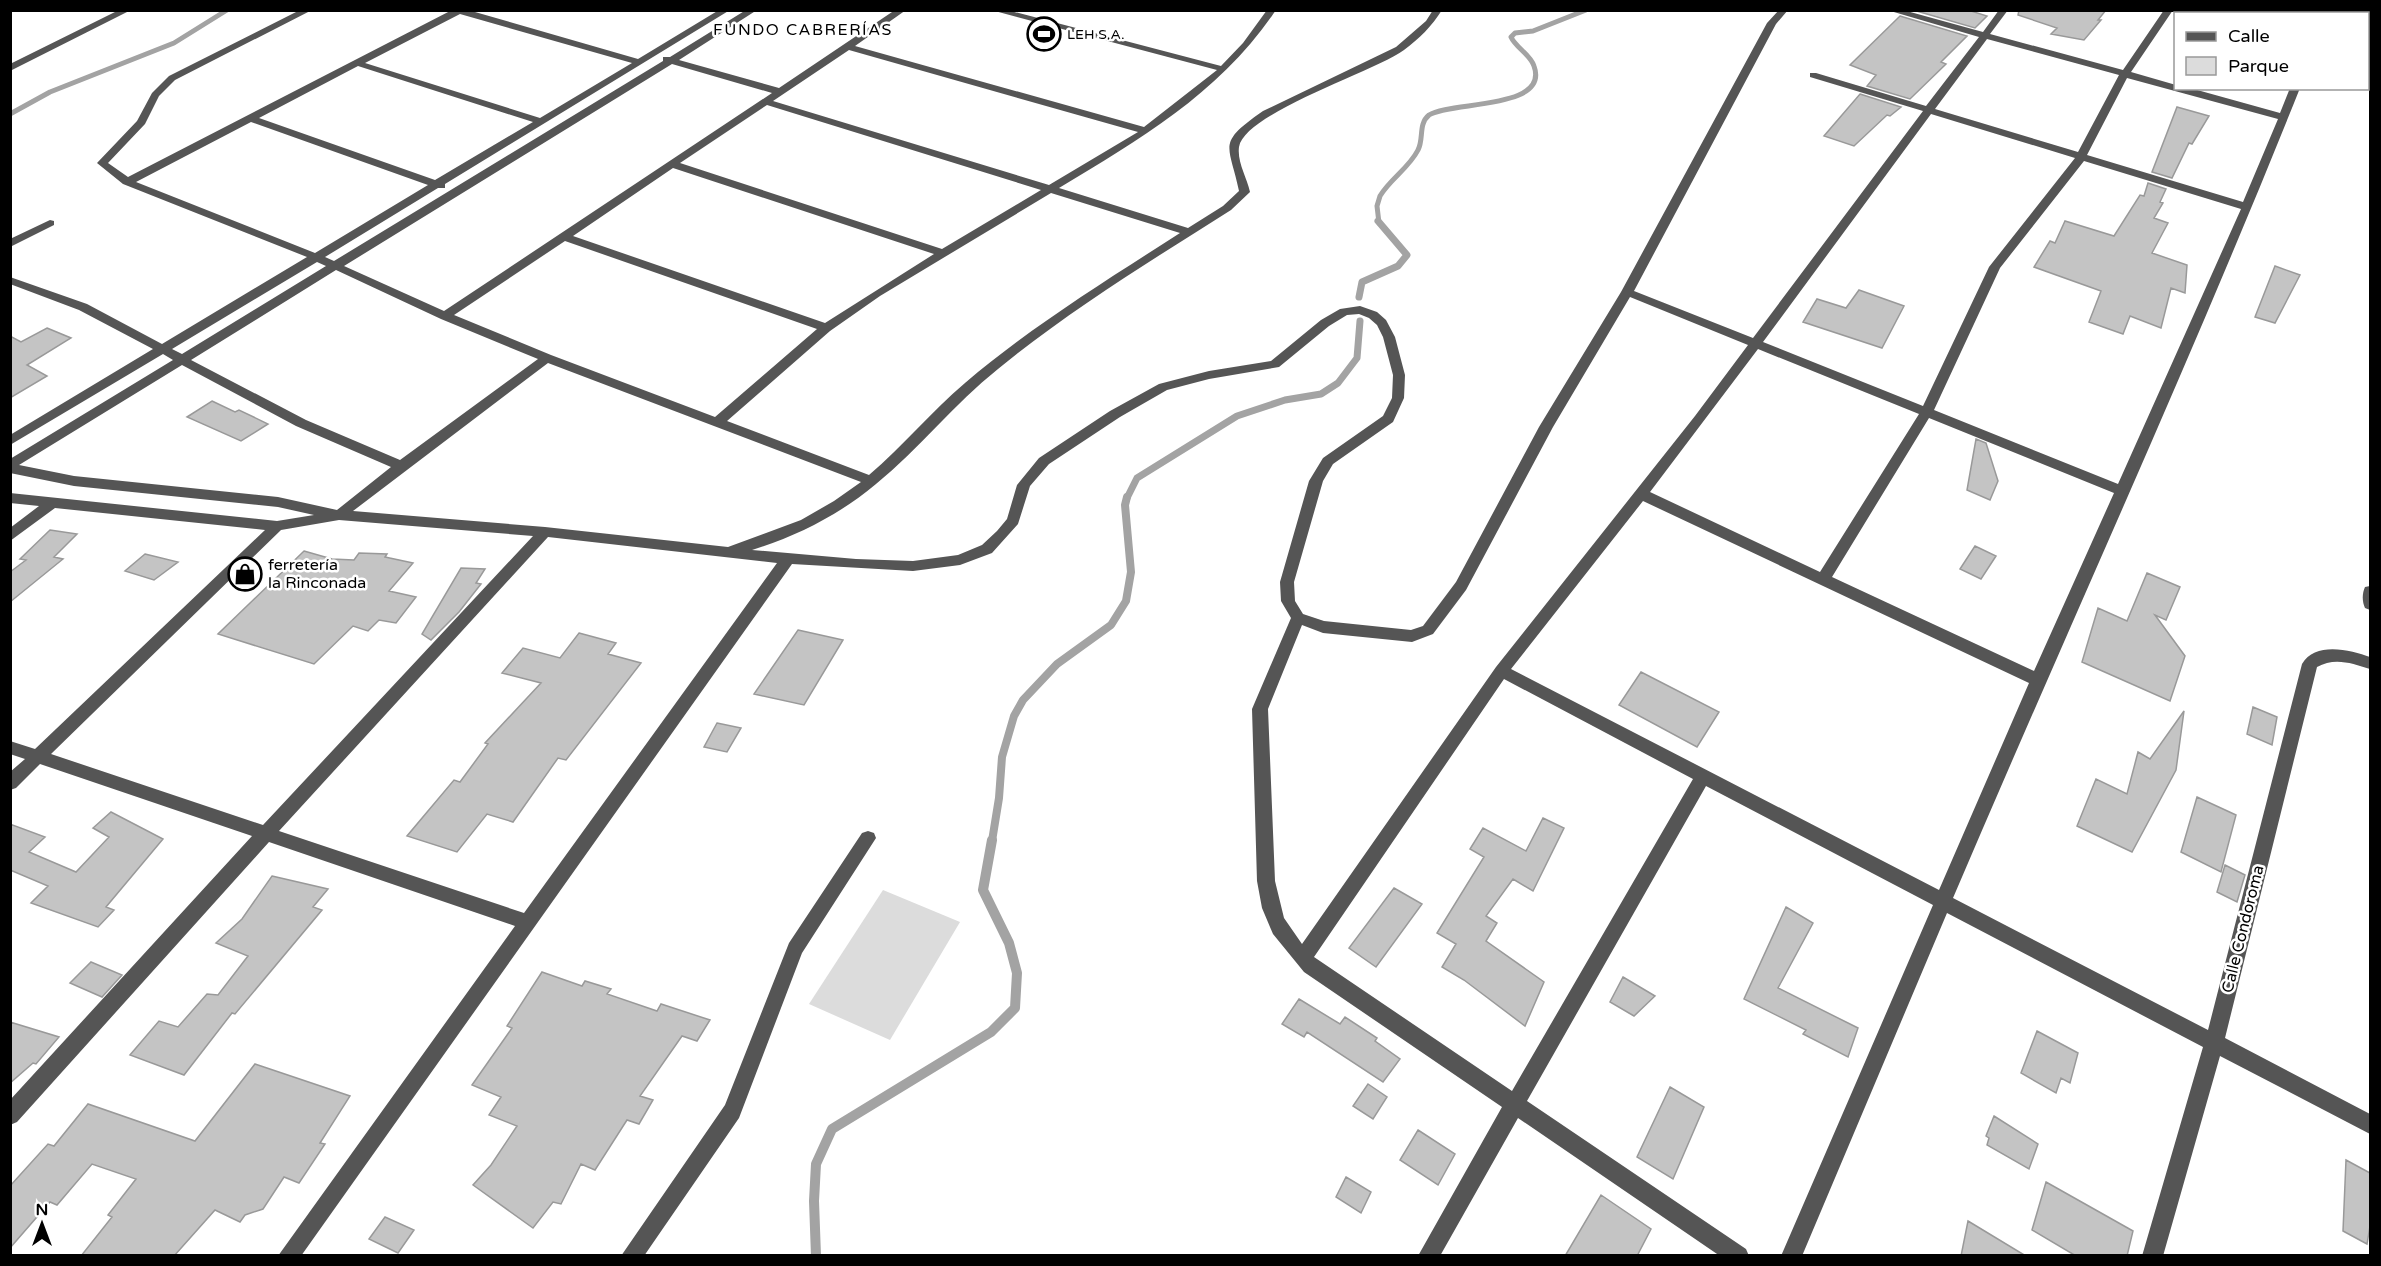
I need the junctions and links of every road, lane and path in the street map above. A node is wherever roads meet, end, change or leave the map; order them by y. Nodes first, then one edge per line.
1 (127, 10) edge
2 (308, 10) edge
3 (753, 10) edge
4 (902, 10) edge
5 (995, 10) edge
6 (1272, 10) edge
7 (1438, 10) edge
8 (1784, 10) edge
9 (1891, 10) edge
10 (2004, 10) edge
11 (2169, 10) edge
12 (460, 11) edge
13 (723, 11) edge
14 (743, 17) junction
15 (1984, 36) junction
16 (849, 47) junction
17 (652, 55) junction
18 (670, 61) junction
19 (640, 62) junction
20 (360, 64) junction
21 (10, 68) edge
22 (1223, 69) junction
23 (1813, 75) dead end
24 (2124, 75) junction
25 (2174, 88) edge
26 (2181, 90) edge
27 (2294, 90) edge
28 (781, 92) junction
29 (768, 102) junction
30 (1928, 111) junction
31 (2283, 117) junction
32 (252, 118) junction
33 (541, 121) junction
34 (1146, 131) junction
35 (2081, 158) junction
36 (672, 164) junction
37 (127, 182) junction
38 (436, 185) junction
39 (1049, 189) junction
40 (457, 192) junction
41 (2247, 207) junction
42 (50, 223) dead end
43 (1189, 232) junction
44 (566, 237) junction
45 (10, 244) edge
46 (942, 253) junction
47 (316, 257) junction
48 (336, 266) junction
49 (10, 280) edge
50 (1627, 292) junction
51 (445, 316) junction
52 (826, 328) junction
53 (1755, 344) junction
54 (165, 349) junction
55 (547, 358) junction
56 (182, 360) junction
57 (1926, 413) junction
58 (717, 423) junction
59 (10, 441) edge
60 (10, 466) edge
61 (401, 466) junction
62 (871, 481) junction
63 (2122, 492) junction
64 (1641, 494) junction
65 (10, 498) edge
66 (53, 502) junction
67 (339, 515) junction
68 (277, 526) junction
69 (545, 532) junction
70 (10, 536) edge
71 (725, 552) junction
72 (789, 559) junction
73 (1823, 579) junction
74 (2370, 591) edge
75 (2370, 604) edge
76 (1298, 618) junction
77 (2370, 663) edge
78 (1501, 671) junction
79 (2038, 680) junction
80 (10, 747) edge
81 (40, 757) junction
82 (1703, 776) junction
83 (10, 783) edge
84 (266, 833) junction
85 (867, 838) dead end
86 (1943, 901) junction
87 (528, 922) junction
88 (1303, 958) junction
89 (2214, 1043) junction
90 (1515, 1104) junction
91 (10, 1115) edge
92 (2370, 1124) edge
93 (288, 1256) edge
94 (631, 1256) edge
95 (1428, 1256) edge
96 (1739, 1256) edge
97 (1791, 1256) edge
98 (2152, 1256) edge

1 - 21 street
2 - 37 street
3 - 14 street
4 - 16 street
5 - 22 street
6 - 22 street
7 - 43 street
8 - 50 street
9 - 15 street
10 - 15 street
11 - 24 street
12 - 19 street
12 - 20 street
13 - 14 street
13 - 17 street
14 - 18 street
15 - 24 street
15 - 30 street
16 - 28 street
16 - 34 street
17 - 18 street
17 - 19 street
18 - 28 street
18 - 40 street
19 - 33 street
20 - 32 street
20 - 33 street
22 - 34 street
23 - 30 street
24 - 25 street
24 - 35 street
26 - 31 street
27 - 31 street
28 - 29 street
29 - 36 street
29 - 39 street
30 - 35 street
30 - 53 street
31 - 41 street
32 - 37 street
32 - 38 street
33 - 38 street
34 - 39 street
35 - 41 street
35 - 57 street
36 - 44 street
36 - 46 street
37 - 47 street
38 - 40 street
38 - 47 street
39 - 43 street
39 - 46 street
40 - 48 street
41 - 63 street
42 - 45 street
43 - 62 street
44 - 51 street
44 - 52 street
46 - 52 street
47 - 48 street
47 - 54 street
48 - 51 street
48 - 56 street
49 - 54 street
50 - 53 street
50 - 76 street
51 - 55 street
52 - 58 street
53 - 57 street
53 - 64 street
54 - 56 street
54 - 59 street
55 - 58 street
55 - 61 street
56 - 60 street
56 - 61 street
57 - 63 street
57 - 73 street
58 - 62 street
60 - 67 street
61 - 67 street
62 - 71 street
63 - 79 street
64 - 73 street
64 - 78 street
65 - 66 street
66 - 68 street
66 - 70 street
67 - 68 street
67 - 69 street
68 - 81 street
69 - 71 street
69 - 84 street
71 - 72 street
72 - 76 street
72 - 87 street
73 - 79 street
74 - 75 street
76 - 88 street
77 - 89 street, Calle Condoroma
78 - 82 street
78 - 88 street
79 - 86 street
80 - 81 street
81 - 83 street
81 - 84 street
82 - 86 street
82 - 90 street
84 - 87 street
84 - 91 street
85 - 94 street
86 - 89 street
86 - 97 street
87 - 93 street
88 - 90 street
89 - 92 street
89 - 98 street, Calle Condoroma
90 - 95 street
90 - 96 street

